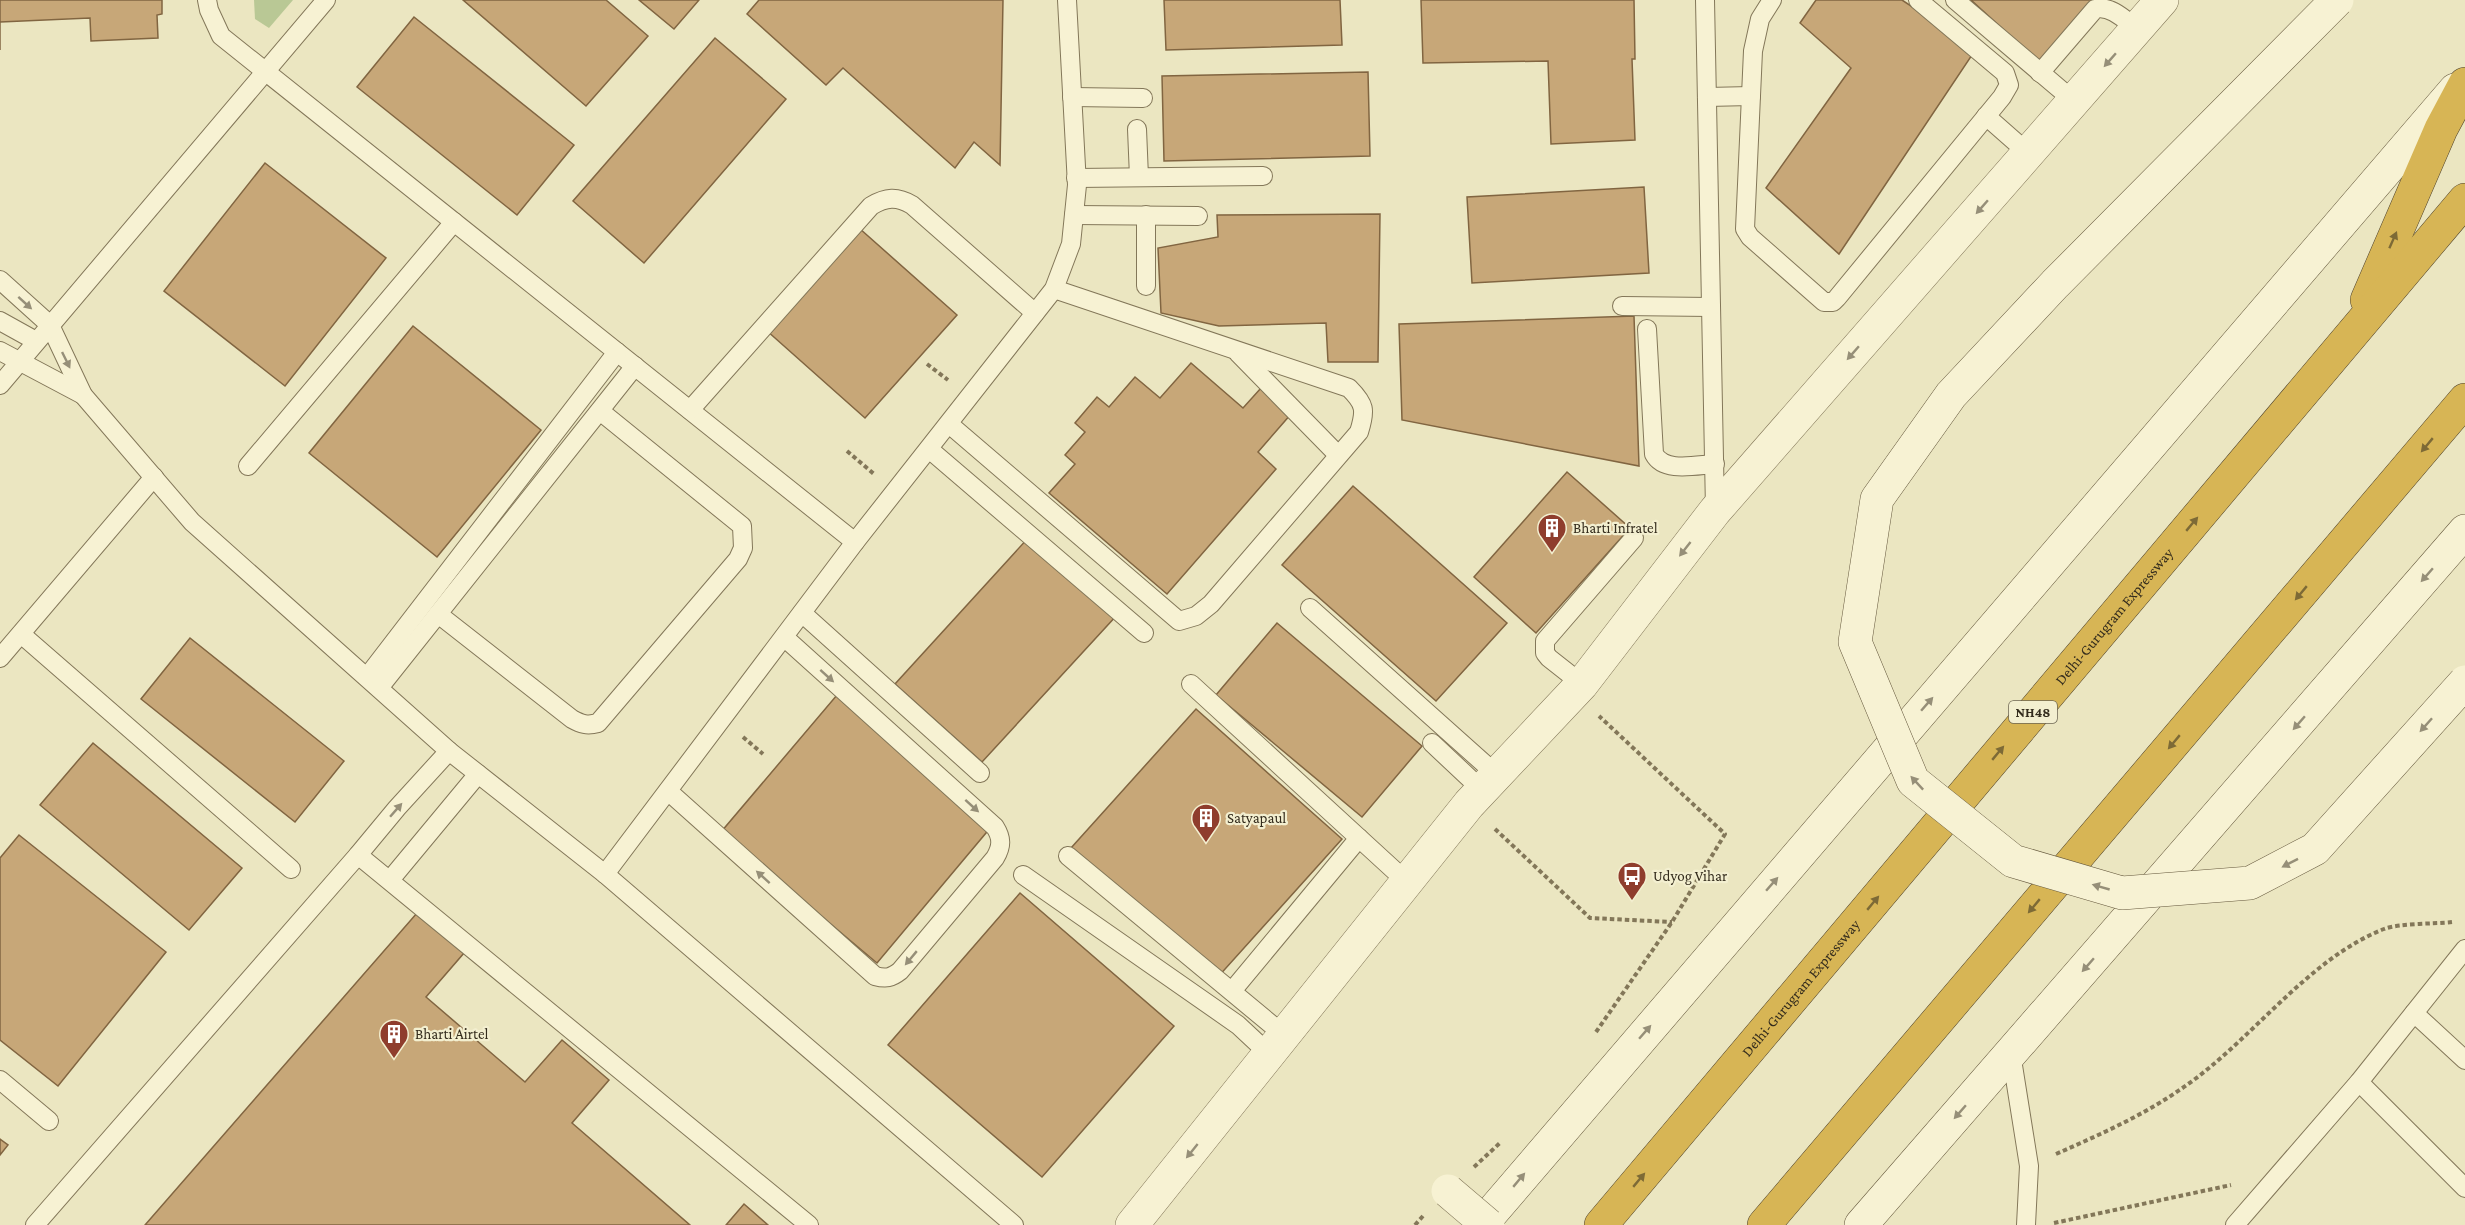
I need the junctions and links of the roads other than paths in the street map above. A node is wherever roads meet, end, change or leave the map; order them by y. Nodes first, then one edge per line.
1 (207, 0) edge
2 (326, 0) edge
3 (1067, 0) edge
4 (1705, 0) edge
5 (1772, 0) edge
6 (1918, 0) edge
7 (1955, 0) edge
8 (2162, 0) edge
9 (2337, 0) edge
10 (2137, 29) junction
11 (267, 72) junction
12 (2040, 73) junction
13 (2465, 78) edge
14 (2465, 84) edge
15 (1751, 96) junction
16 (1072, 97) junction
17 (1707, 97) junction
18 (1143, 98) dead end
19 (2074, 101) junction
20 (1986, 116) junction
21 (1137, 129) dead end
22 (2028, 153) junction
23 (1263, 176) dead end
24 (1139, 177) junction
25 (1076, 178) junction
26 (2465, 200) edge
27 (1074, 215) junction
28 (1146, 215) junction
29 (1198, 216) dead end
30 (454, 222) junction
31 (0, 280) edge
32 (1146, 286) dead end
33 (1054, 289) junction
34 (1622, 306) dead end
35 (1711, 307) junction
36 (1035, 314) junction
37 (0, 321) edge
38 (50, 325) junction
39 (1647, 328) dead end
40 (2353, 332) junction
41 (36, 341) junction
42 (1234, 349) junction
43 (0, 351) edge
44 (617, 352) junction
45 (19, 361) junction
46 (635, 366) junction
47 (0, 385) edge
48 (83, 395) junction
49 (2465, 400) edge
50 (690, 410) junction
51 (600, 411) junction
52 (949, 424) junction
53 (928, 449) junction
54 (1338, 456) junction
55 (1715, 464) junction
56 (248, 466) dead end
57 (154, 477) junction
58 (1715, 511) junction
59 (2465, 531) edge
60 (1634, 538) dead end
61 (855, 542) junction
62 (1310, 608) dead end
63 (802, 613) junction
64 (438, 614) junction
65 (1144, 633) dead end
66 (21, 634) junction
67 (784, 637) junction
68 (0, 658) edge
69 (2465, 682) edge
70 (373, 683) junction
71 (1191, 684) dead end
72 (1578, 688) junction
73 (1432, 743) dead end
74 (450, 751) junction
75 (980, 773) dead end
76 (478, 774) junction
77 (1483, 790) junction
78 (668, 791) junction
79 (1359, 837) junction
80 (358, 855) junction
81 (1068, 856) dead end
82 (291, 869) dead end
83 (605, 874) junction
84 (1023, 875) dead end
85 (390, 880) junction
86 (1407, 882) junction
87 (2465, 949) edge
88 (1232, 992) junction
89 (2414, 1013) junction
90 (1277, 1044) junction
91 (2011, 1053) junction
92 (2465, 1060) edge
93 (0, 1080) edge
94 (2359, 1082) junction
95 (49, 1121) dead end
96 (2465, 1188) edge
97 (1448, 1191) road end
98 (34, 1225) edge
99 (809, 1225) edge
100 (1014, 1225) edge
101 (1132, 1225) edge
102 (1481, 1225) edge
103 (1488, 1225) edge
104 (1601, 1225) edge
105 (1764, 1225) edge
106 (1861, 1225) edge
107 (2026, 1225) edge
108 (2235, 1225) edge

1 - 11 lane
2 - 11 lane
3 - 16 lane
4 - 17 lane
5 - 15 lane
6 - 20 lane
7 - 12 lane
8 - 10 main road
69 -> 9 main road, bridge
10 - 12 lane
10 -> 19 main road
11 - 30 lane
11 - 38 lane
12 - 19 lane
102 -> 13 main road
40 -> 14 highway
15 - 17 lane
15 - 20 lane
16 - 18 lane
16 - 25 lane
17 - 35 lane
19 - 22 main road
20 - 22 lane
21 - 24 lane
22 -> 58 main road
23 - 24 lane
24 - 25 lane
25 - 27 lane
26 - 40 highway, Delhi-Gurugram Expressway / NH48
27 - 28 lane
27 - 33 lane
28 - 29 lane
28 - 32 lane
30 - 44 lane
30 - 56 lane
31 -> 38 lane
33 - 36 lane
33 - 42 lane
34 - 35 lane
35 - 55 lane
36 - 50 lane
36 - 52 lane
37 - 41 lane
38 - 41 lane
38 -> 48 lane
39 - 55 lane
104 -> 40 highway, Delhi-Gurugram Expressway / NH48
41 - 45 lane
42 - 54 lane
42 - 54 lane
43 - 45 lane
44 - 46 lane
44 - 70 lane
45 - 47 lane
45 - 48 lane
46 - 50 lane
46 - 51 lane
48 - 57 lane
49 -> 105 highway
50 - 61 lane
51 - 64 lane
51 - 64 lane
52 - 53 lane
52 - 54 lane
53 - 61 lane
53 - 65 lane
55 - 58 lane
57 - 66 lane
57 - 70 lane
58 -> 72 main road
59 -> 91 main road
60 - 72 lane
61 - 63 lane
62 - 77 lane
63 - 67 lane
63 - 75 lane
64 - 70 lane
66 - 68 lane
66 - 82 lane
67 - 78 lane
67 -> 78 lane
70 - 74 lane
71 - 79 lane
72 - 77 main road
73 - 77 lane
74 - 76 lane
80 -> 74 lane
76 - 83 lane
76 - 85 lane
77 - 86 main road
78 - 83 lane
79 - 86 lane
79 - 88 lane
80 - 85 lane
80 - 98 lane
81 - 88 lane
83 - 100 lane
84 - 90 lane
85 - 99 lane
86 - 90 main road
87 - 89 lane
88 - 90 lane
89 - 92 lane
89 - 94 lane
90 -> 101 main road
91 -> 106 main road
91 - 107 lane
93 - 95 lane
94 - 96 lane
94 - 108 lane
97 - 103 main road, bridge

